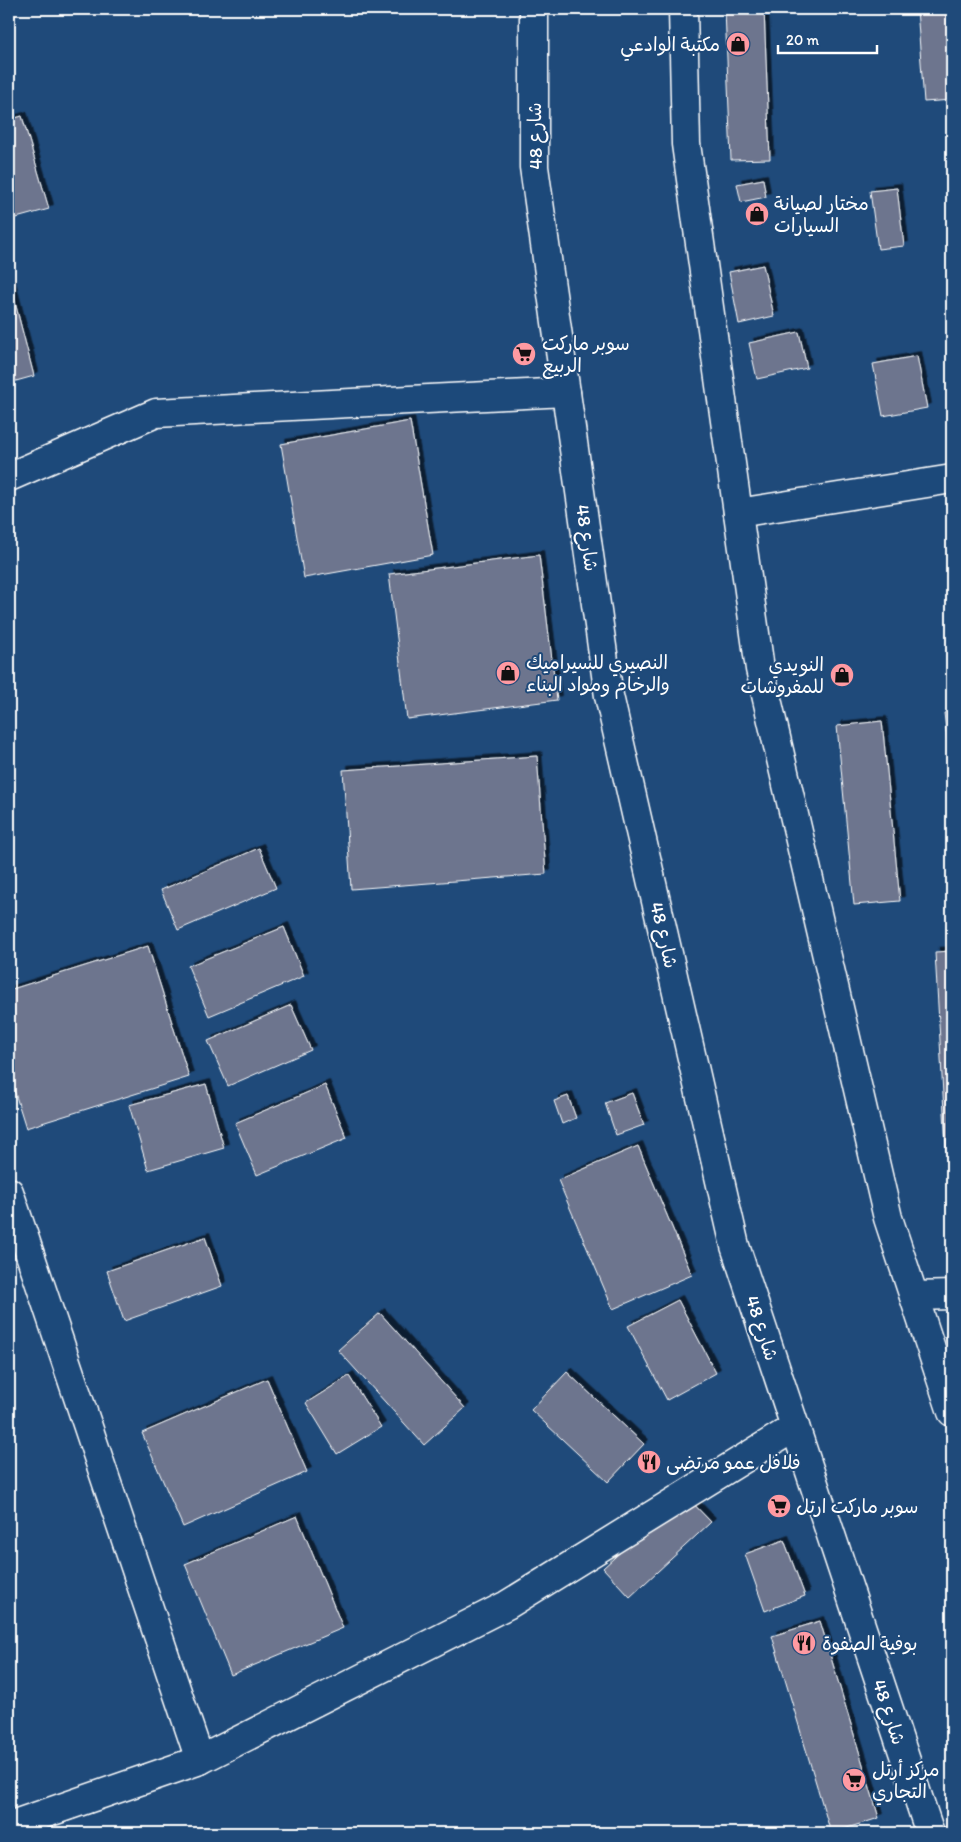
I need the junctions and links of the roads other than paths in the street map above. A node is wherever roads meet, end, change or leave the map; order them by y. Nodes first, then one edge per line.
1 (534, 9) edge
2 (683, 9) edge
3 (566, 392) junction
4 (9, 477) edge
5 (952, 479) edge
6 (738, 513) junction
7 (11, 1207) edge
8 (952, 1295) edge
9 (914, 1296) junction
10 (952, 1412) edge
11 (795, 1427) junction
12 (200, 1760) junction
13 (9, 1826) edge
14 (930, 1833) edge

1 - 3 main road, شارع 48
2 - 6 main road
3 - 4 main road
3 - 11 main road, شارع 48
5 - 6 main road
6 - 9 main road
7 - 12 main road
8 - 9 main road
9 - 10 main road
11 - 12 main road
11 - 14 main road, شارع 48
12 - 13 main road

